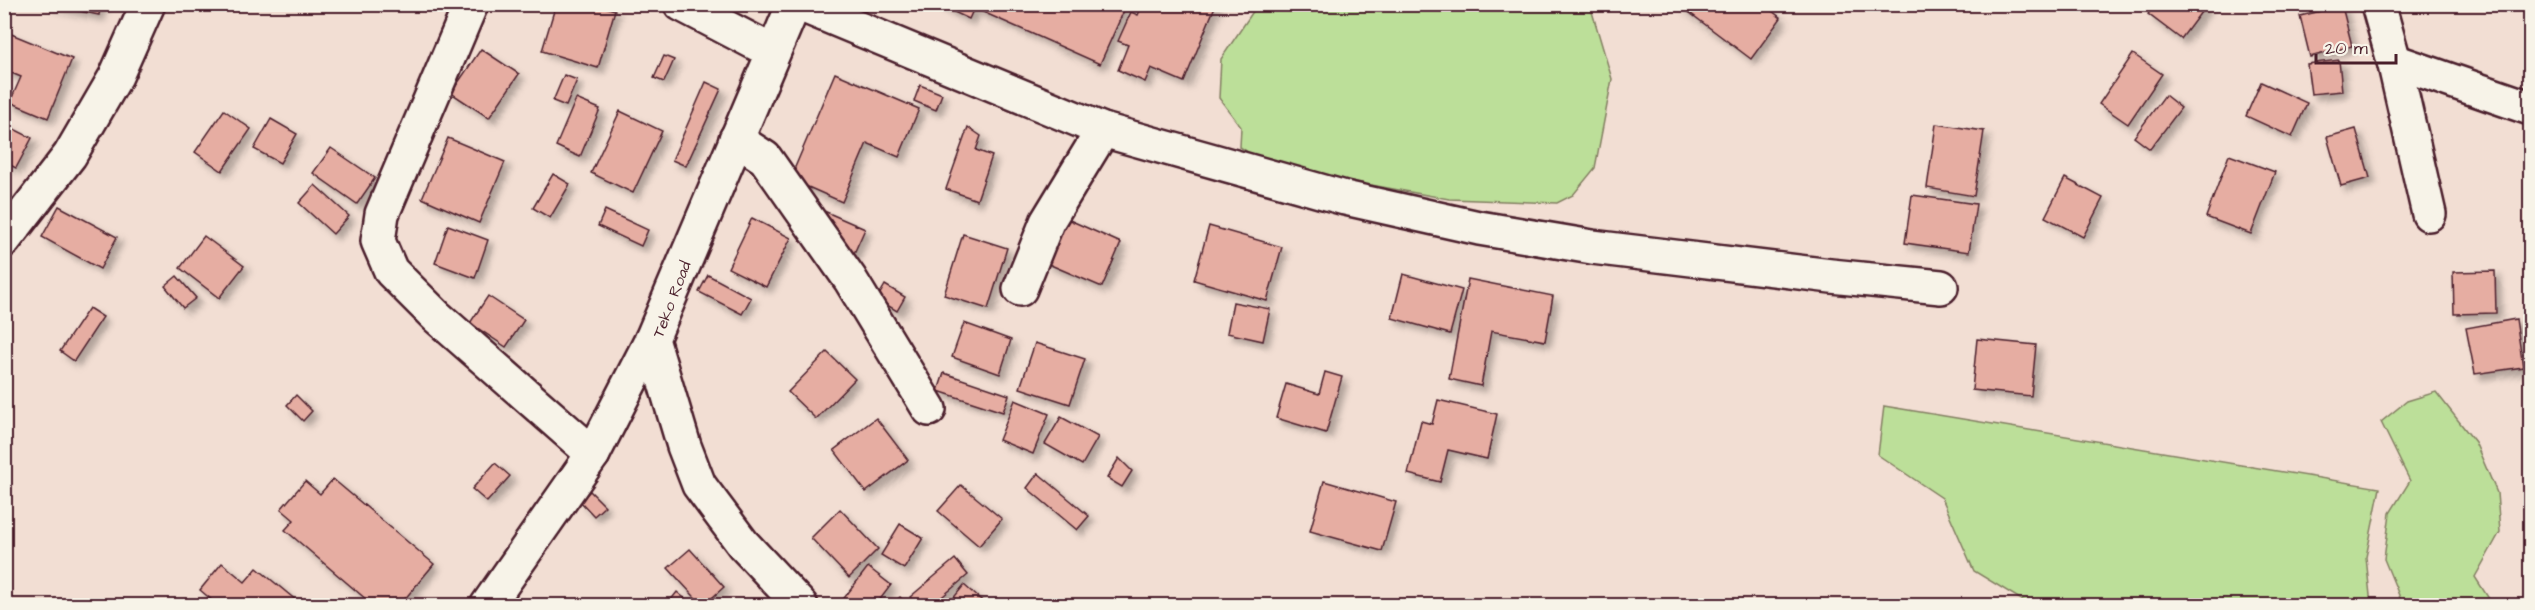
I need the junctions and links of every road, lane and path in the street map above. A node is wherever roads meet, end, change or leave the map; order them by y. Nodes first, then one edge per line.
1 (148, 4) edge
2 (471, 4) edge
3 (681, 4) edge
4 (794, 4) edge
5 (799, 4) edge
6 (2378, 4) edge
7 (773, 52) junction
8 (2394, 61) junction
9 (2530, 108) edge
10 (1103, 130) junction
11 (736, 139) junction
12 (2429, 214) dead end
13 (4, 240) edge
14 (1941, 287) dead end
15 (1020, 289) dead end
16 (652, 339) junction
17 (929, 409) dead end
18 (593, 453) junction
19 (487, 606) edge
20 (801, 606) edge

1 - 13 street
2 - 18 street
3 - 7 street
4 - 7 street, Teko Road
5 - 10 street
6 - 8 street
7 - 11 street, Teko Road
8 - 9 street
8 - 12 street
10 - 14 street
10 - 15 street
11 - 16 street, Teko Road
11 - 17 street
16 - 18 street
16 - 20 street, Teko Road
18 - 19 street

